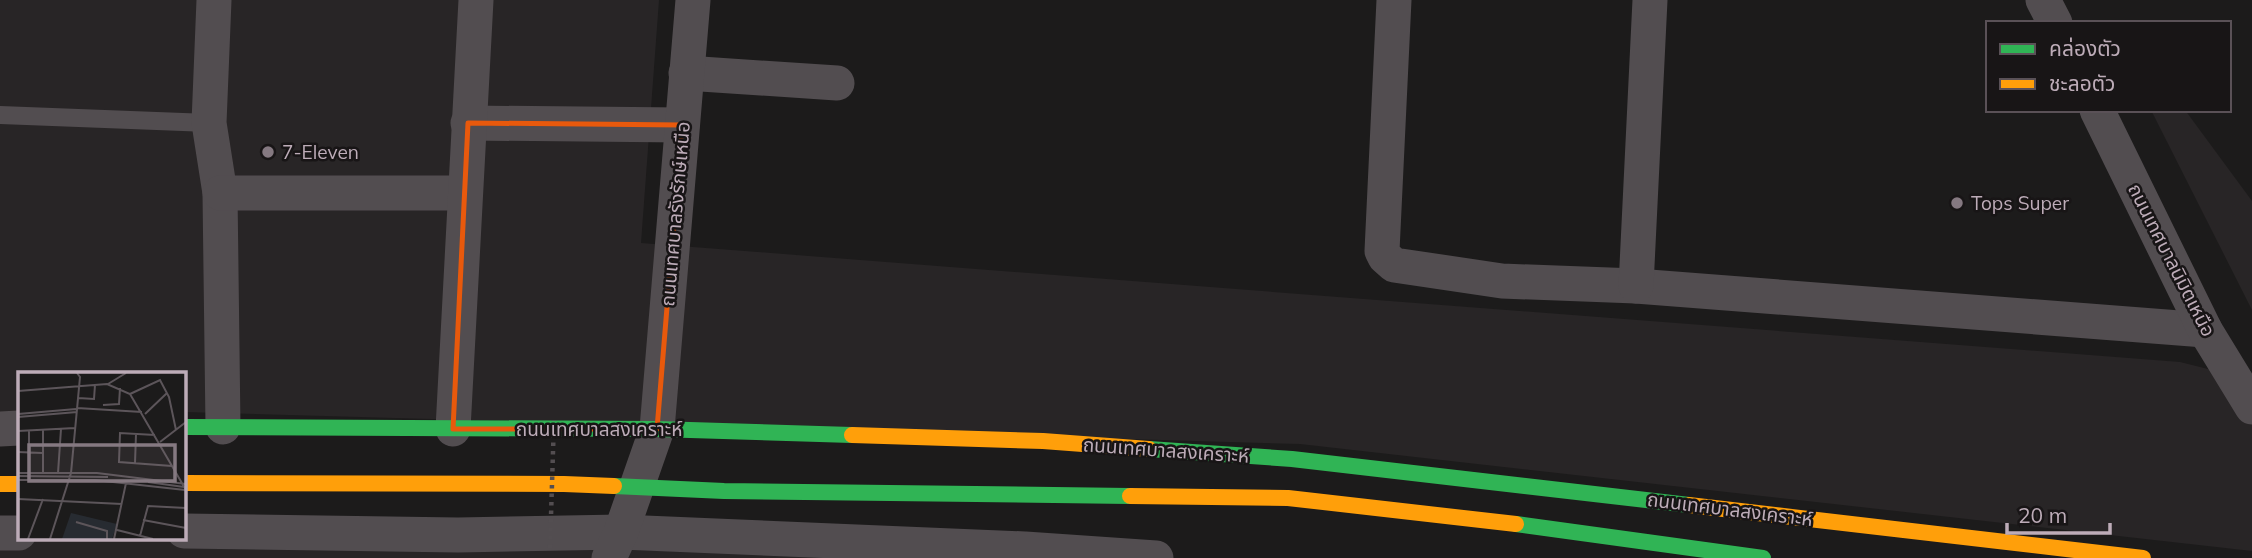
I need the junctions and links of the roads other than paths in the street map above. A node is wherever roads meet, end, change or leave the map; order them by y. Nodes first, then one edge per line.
1 (214, 0) edge
2 (476, 0) edge
3 (693, 0) edge
4 (1394, 0) edge
5 (1650, 0) edge
6 (2043, 0) edge
7 (2053, 21) edge
8 (686, 73) junction
9 (837, 83) dead end
10 (2099, 112) edge
11 (0, 115) edge
12 (209, 123) junction
13 (468, 123) junction
14 (682, 125) junction
15 (220, 193) junction
16 (465, 193) junction
17 (1636, 286) junction
18 (2205, 330) junction
19 (2252, 407) edge
20 (186, 427) edge
21 (18, 428) edge
22 (223, 428) junction
23 (0, 429) edge
24 (453, 429) junction
25 (657, 429) junction
26 (186, 483) edge
27 (0, 484) edge
28 (18, 484) edge
29 (636, 488) junction
30 (186, 531) edge
31 (0, 533) edge
32 (18, 533) edge
33 (615, 545) edge
34 (1156, 558) edge
35 (1763, 558) edge
36 (2143, 558) edge

1 - 12 street
2 - 13 street
3 - 8 street, ถนนเทศบาลรังรักษ์เหนือ
4 - 17 street
5 - 17 street
6 - 7 street
8 - 9 street
8 - 14 street, ถนนเทศบาลรังรักษ์เหนือ
10 - 18 street, ถนนเทศบาลนิมิตเหนือ
11 - 12 lane
12 - 15 street
13 - 14 street
13 - 16 street
14 - 25 street, ถนนเทศบาลรังรักษ์เหนือ
15 - 16 street
15 - 22 street
16 - 24 street
17 - 18 street
18 - 19 street, ถนนเทศบาลนิมิตเหนือ
20 - 22 street, ถนนเทศบาลสงเคราะห์
21 - 23 street
22 - 24 street, ถนนเทศบาลสงเคราะห์
24 - 25 street, ถนนเทศบาลสงเคราะห์
25 - 29 street, ถนนเทศบาลรังรักษ์เหนือ
25 - 36 street, ถนนเทศบาลสงเคราะห์
26 - 29 street
27 - 28 street
29 - 33 street, ถนนเทศบาลรังรักษ์เหนือ
29 - 35 street
30 - 33 street
31 - 32 street
33 - 34 street

